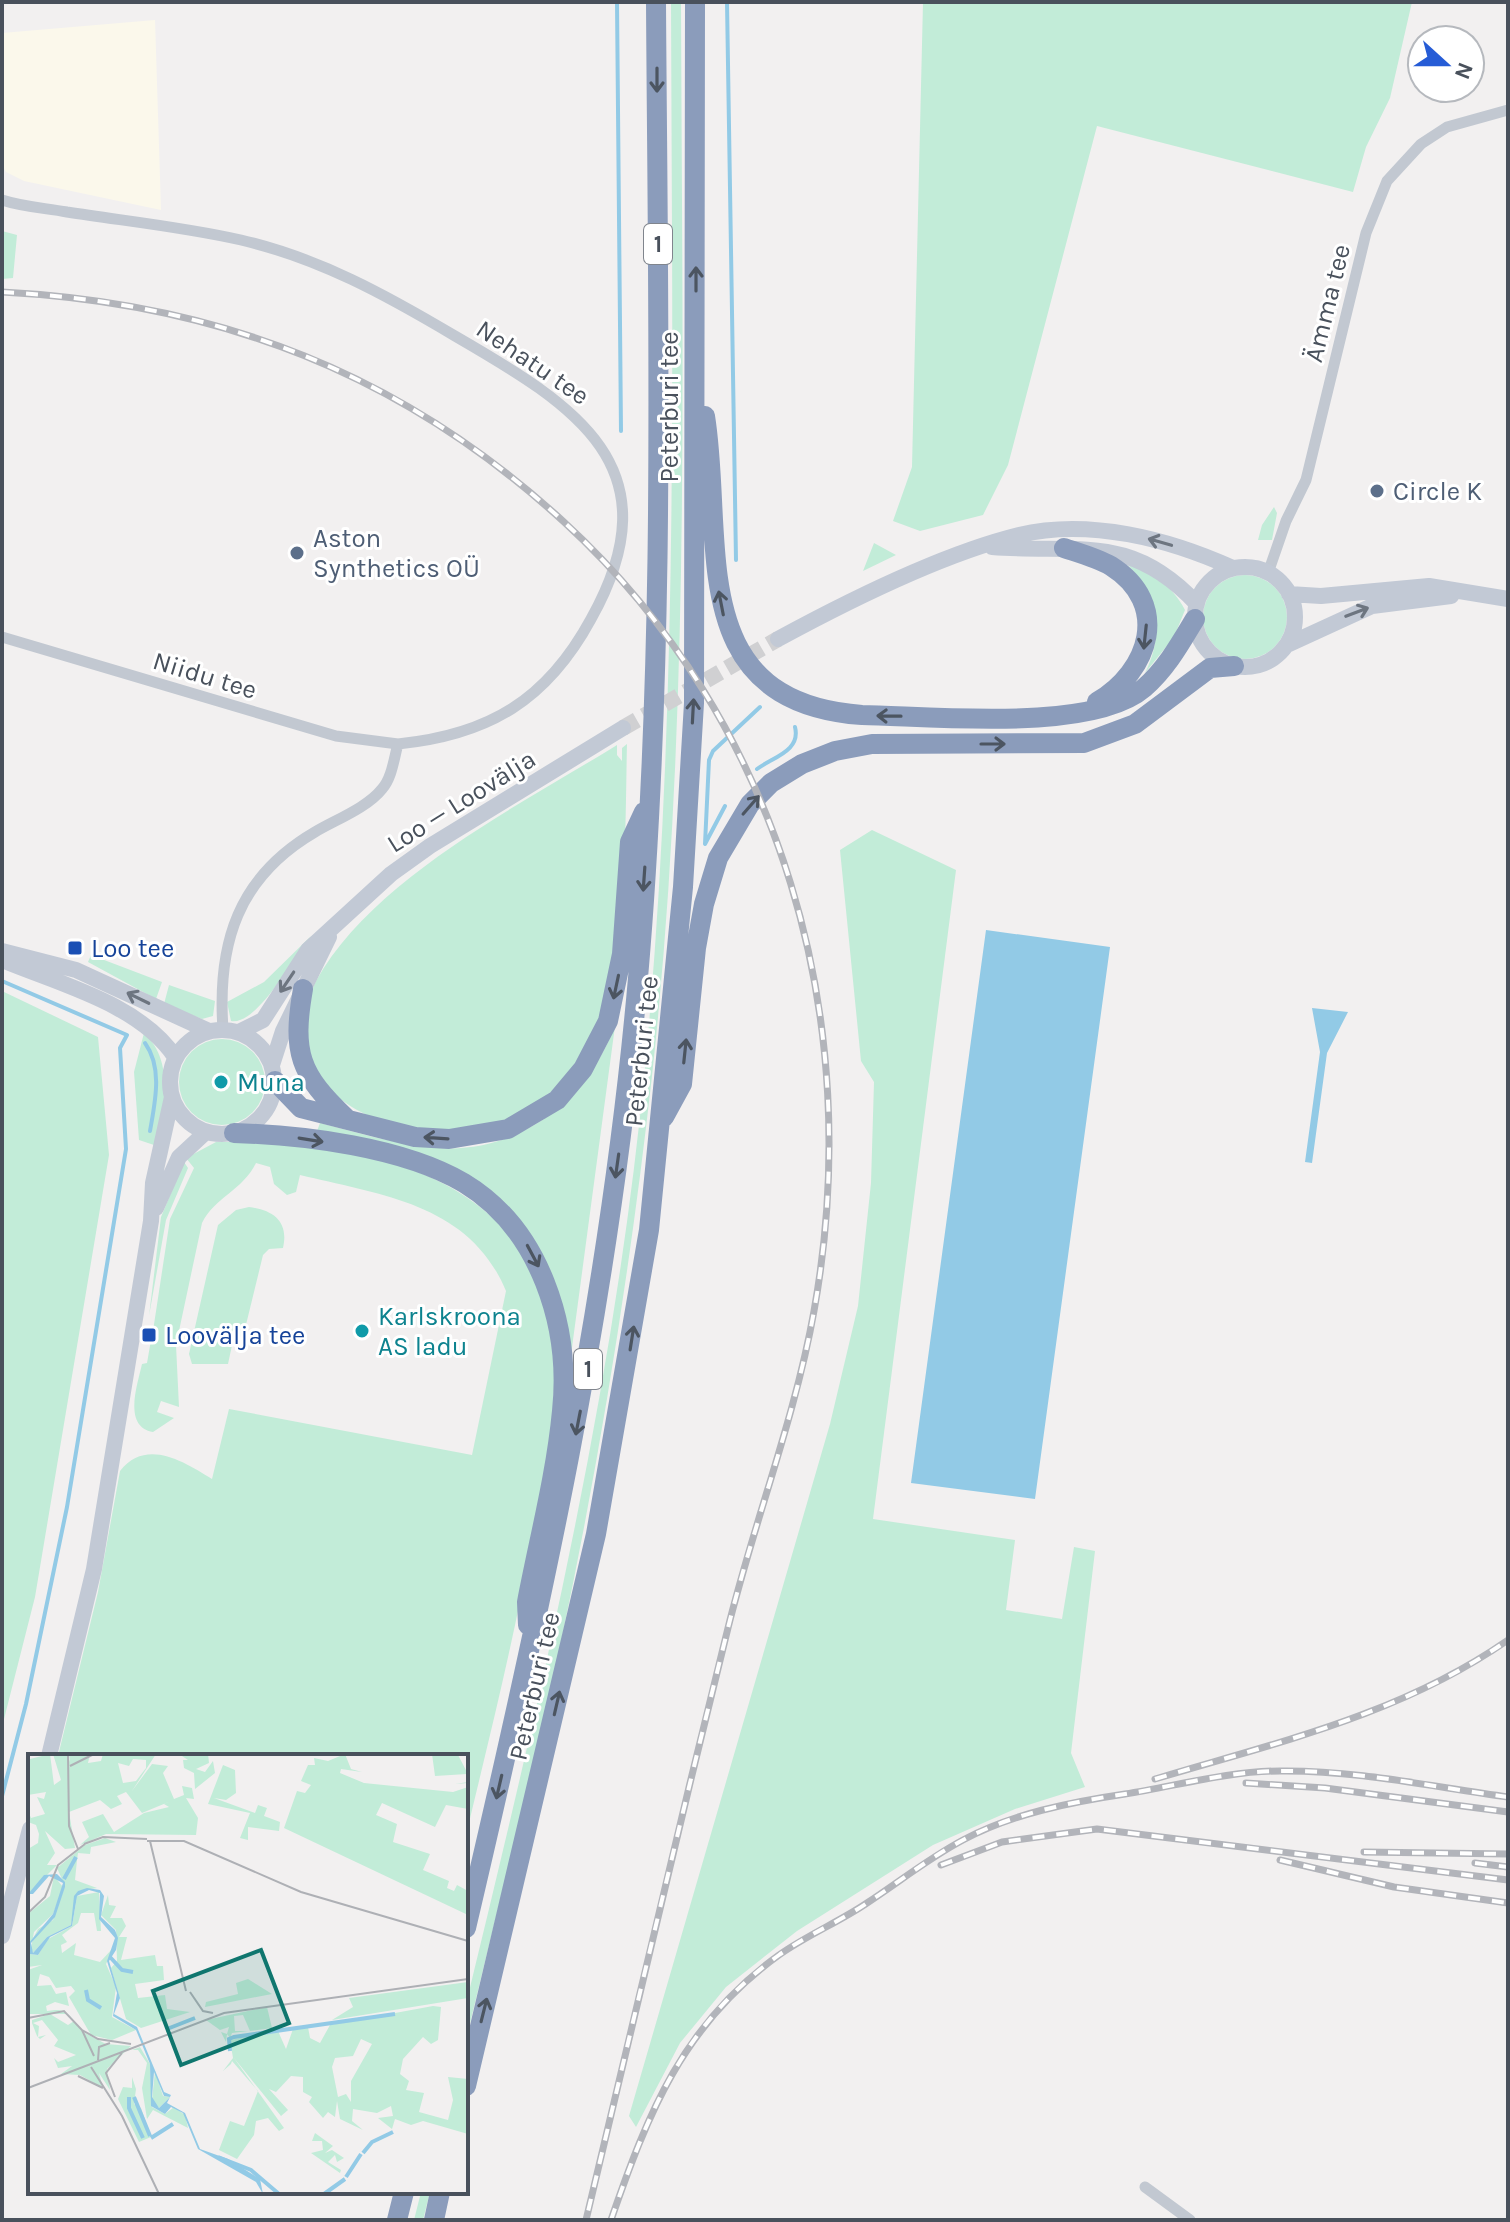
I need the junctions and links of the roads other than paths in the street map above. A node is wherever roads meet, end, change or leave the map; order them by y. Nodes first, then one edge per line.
1 (656, 2) edge
2 (695, 2) edge
3 (1508, 110) edge
4 (2, 200) edge
5 (696, 357) junction
6 (986, 547) junction
7 (1064, 548) junction
8 (1233, 568) junction
9 (1268, 573) junction
10 (1289, 594) junction
11 (1477, 595) junction
12 (1508, 599) edge
13 (1196, 612) junction
14 (2, 637) edge
15 (778, 639) tunnel mouth
16 (1287, 645) junction
17 (1234, 666) junction
18 (1076, 714) junction
19 (623, 728) tunnel mouth
20 (398, 744) junction
21 (649, 802) junction
22 (334, 928) junction
23 (2, 951) edge
24 (2, 960) edge
25 (303, 989) junction
26 (224, 1030) junction
27 (175, 1057) junction
28 (273, 1073) junction
29 (172, 1097) junction
30 (349, 1121) junction
31 (660, 1124) junction
32 (206, 1132) junction
33 (234, 1133) junction
34 (151, 1221) junction
35 (530, 1657) junction
36 (49, 1754) edge
37 (28, 1837) edge
38 (468, 1920) edge
39 (2, 1936) edge
40 (468, 2078) edge
41 (1145, 2187) dead end
42 (404, 2194) edge
43 (440, 2194) edge
44 (397, 2220) edge
45 (434, 2220) edge
46 (1190, 2220) edge

1 -> 21 highway, Peterburi tee / 1
5 -> 2 highway, Peterburi tee / 1
3 - 9 street, Ämma tee
4 - 20 street, Nehatu tee
18 -> 5 highway
31 -> 5 highway, Peterburi tee / 1
6 - 7 street
8 -> 6 street
6 - 15 street
7 - 13 street
7 -> 18 highway
8 - 9 street
8 - 13 street
9 - 10 street
10 - 11 street
10 - 16 street
11 - 12 street
16 -> 11 street
13 - 17 street
13 - 18 highway
14 - 20 street, Niidu tee
16 - 17 street
31 -> 17 highway
19 - 22 street, Loo — Loovälja
20 - 26 street
21 -> 30 highway
21 -> 35 highway, Peterburi tee / 1
22 - 25 street, Loo — Loovälja
22 -> 26 street, Loo — Loovälja
26 -> 23 street
24 - 27 street
25 - 28 street, Loo — Loovälja
25 - 30 highway
26 - 27 street
26 - 28 street
27 - 29 street
28 - 30 highway
28 - 33 street
29 - 32 street
29 - 34 street
40 -> 31 highway, Peterburi tee / 1
32 - 33 street
32 - 34 street
33 -> 35 highway
34 - 36 street
35 -> 38 highway, Peterburi tee / 1
37 - 39 street
41 - 46 street
42 - 44 highway
43 - 45 highway

